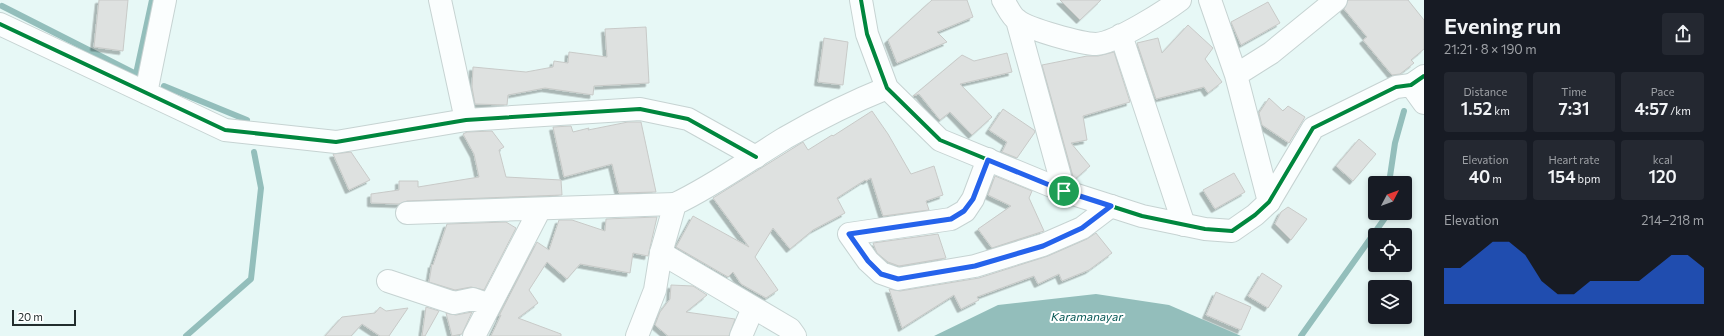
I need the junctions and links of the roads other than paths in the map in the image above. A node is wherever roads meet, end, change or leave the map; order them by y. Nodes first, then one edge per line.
1 (165, 0) edge
2 (440, 0) edge
3 (861, 0) edge
4 (1003, 0) edge
5 (1180, 0) edge
6 (1210, 0) edge
7 (1336, 0) edge
8 (1017, 20) junction
9 (0, 24) edge
10 (1121, 35) junction
11 (1236, 75) junction
12 (1418, 81) edge
13 (887, 88) junction
14 (146, 93) junction
15 (1424, 103) edge
16 (466, 120) junction
17 (756, 157) junction
18 (988, 160) junction
19 (1064, 191) junction
20 (1269, 202) junction
21 (674, 204) junction
22 (1111, 206) junction
23 (540, 209) junction
24 (407, 213) dead end
25 (1184, 224) junction
26 (661, 253) junction
27 (388, 281) dead end
28 (490, 305) junction
29 (753, 308) junction
30 (474, 336) edge
31 (637, 336) edge
32 (741, 336) edge
33 (795, 336) edge

1 - 14 street
2 - 16 street
3 - 13 street
4 - 8 street
5 - 10 street
6 - 11 street
7 - 11 street
8 - 10 street
8 - 19 street
9 - 14 street
10 - 25 street
11 - 20 street
12 - 15 street
12 - 20 street
13 - 17 street
13 - 18 street
14 - 16 street
16 - 17 street
17 - 21 street
18 - 19 street
18 - 22 street
19 - 22 street
20 - 25 street
21 - 23 street
21 - 26 street
22 - 25 street
23 - 24 street
23 - 28 street
26 - 29 street
26 - 31 street
27 - 28 street
28 - 30 street
29 - 32 street
29 - 33 street

